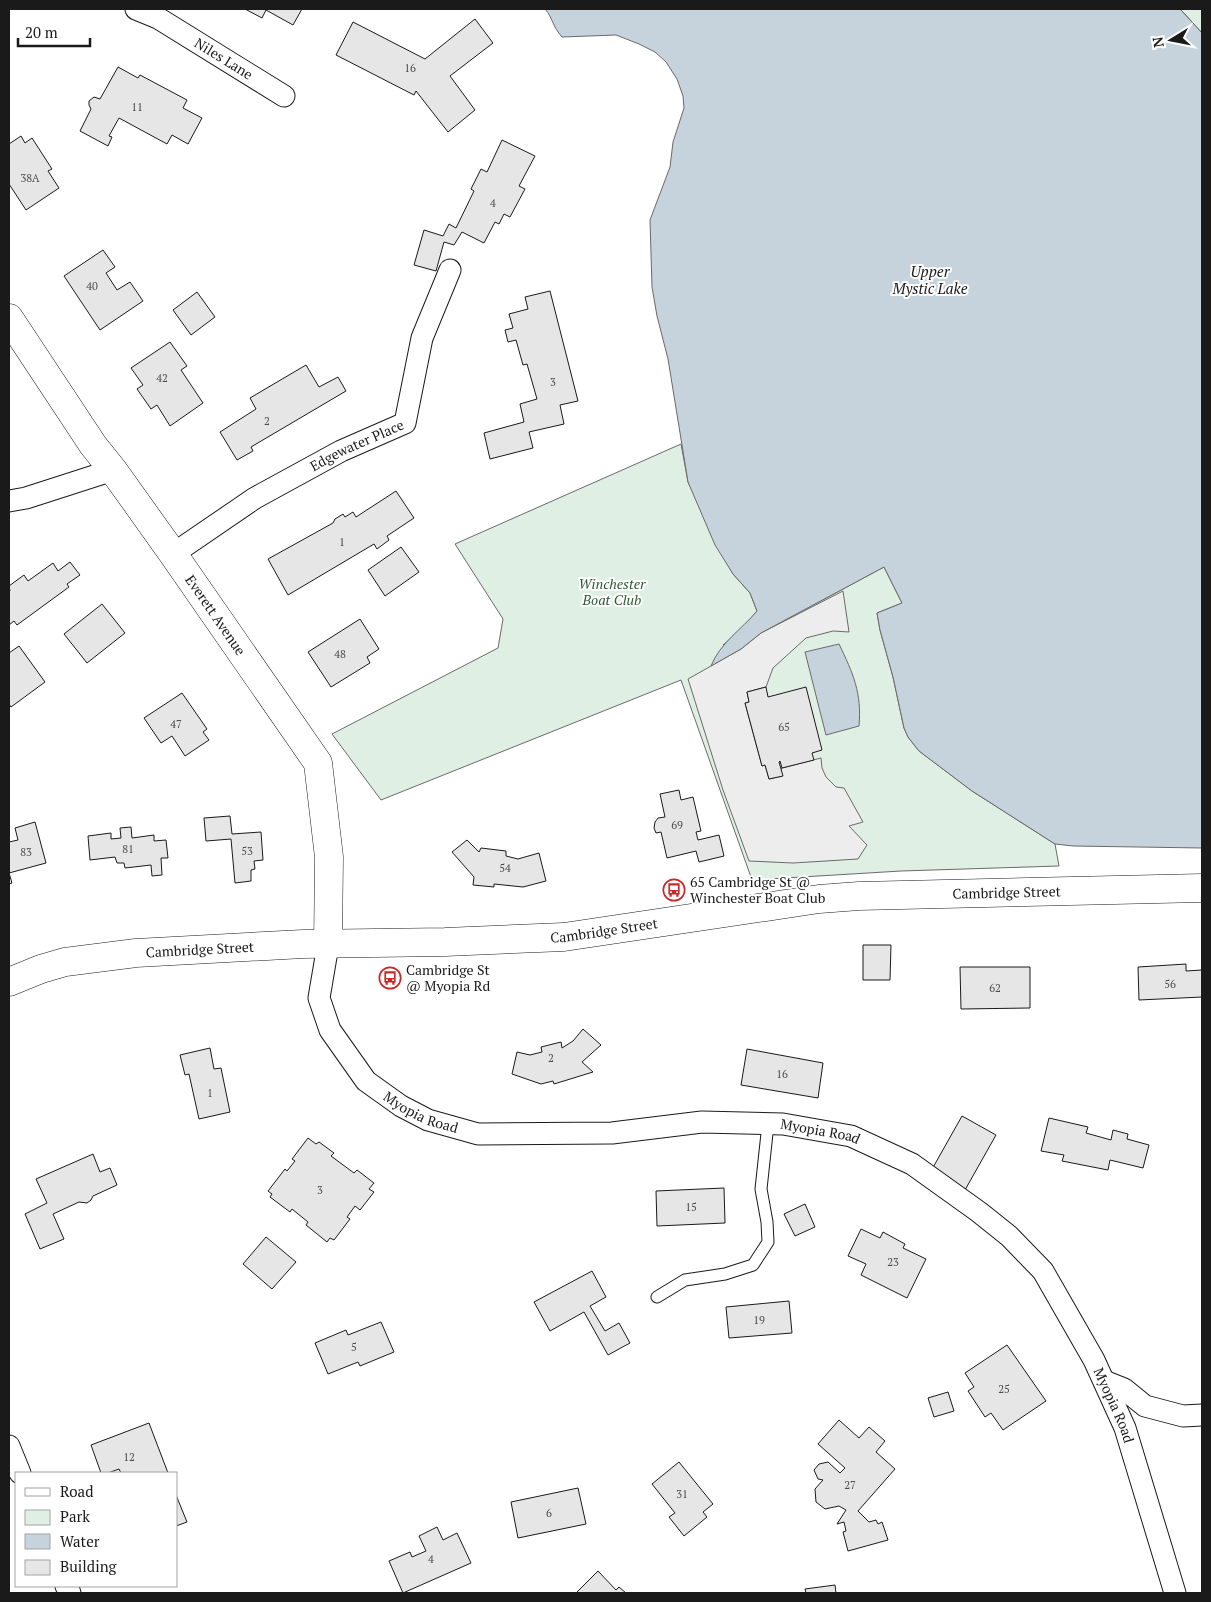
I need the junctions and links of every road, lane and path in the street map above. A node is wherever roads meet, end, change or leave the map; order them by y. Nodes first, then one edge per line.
1 (136, 9) edge
2 (284, 96) dead end
3 (450, 270) dead end
4 (9, 318) edge
5 (113, 470) junction
6 (9, 501) edge
7 (173, 554) junction
8 (1202, 888) edge
9 (328, 945) junction
10 (9, 982) edge
11 (768, 1124) junction
12 (657, 1297) dead end
13 (1104, 1381) junction
14 (1202, 1415) edge
15 (9, 1449) edge
16 (20, 1472) edge
17 (1175, 1593) edge

1 - 2 street, Niles Lane
3 - 7 street, Edgewater Place
4 - 5 main road, Everett Avenue
5 - 6 street
5 - 7 main road, Everett Avenue
7 - 9 main road, Everett Avenue
8 - 9 main road, Cambridge Street
9 - 10 main road, Cambridge Street
9 - 11 street, Myopia Road
11 - 12 lane
11 - 13 street, Myopia Road
13 - 14 street
13 - 17 street, Myopia Road
15 - 16 street

